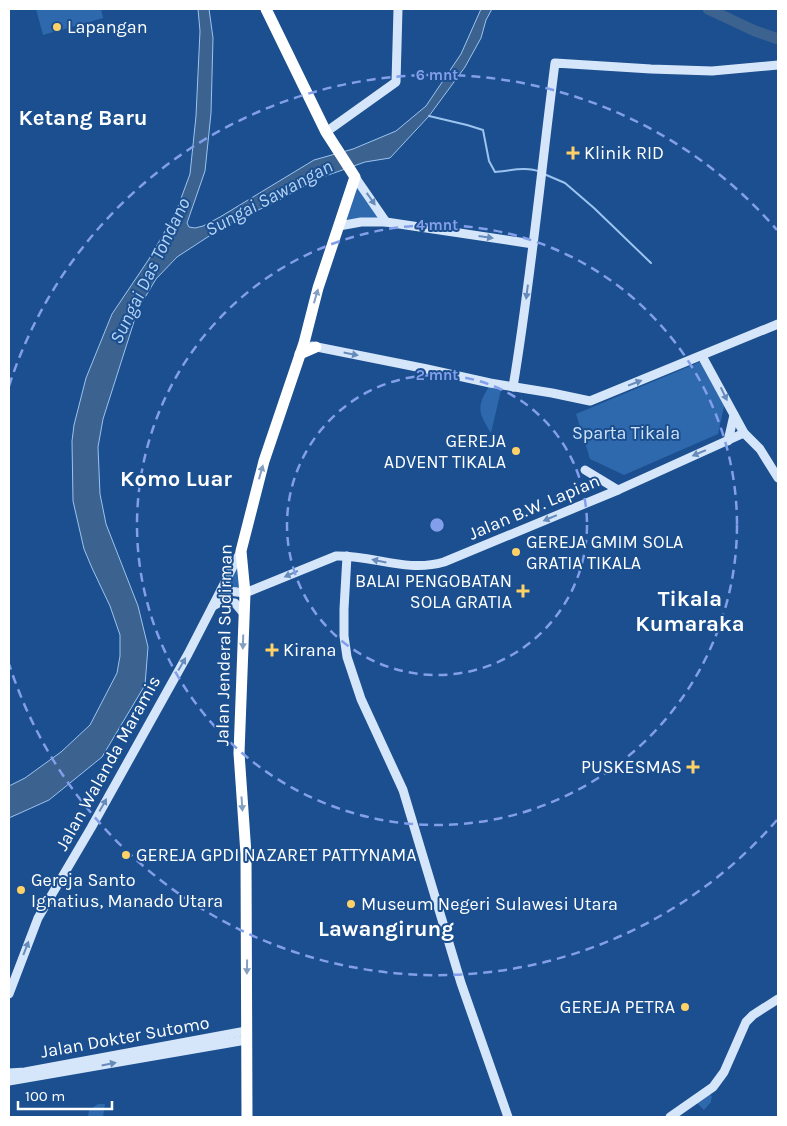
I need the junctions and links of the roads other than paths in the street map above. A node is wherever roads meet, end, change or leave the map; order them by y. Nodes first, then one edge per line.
1 (266, 9) edge
2 (398, 9) edge
3 (778, 65) edge
4 (328, 135) junction
5 (354, 175) junction
6 (386, 222) junction
7 (339, 226) junction
8 (532, 244) junction
9 (778, 324) edge
10 (316, 347) joint
11 (302, 349) junction
12 (702, 356) junction
13 (513, 387) junction
14 (734, 415) junction
15 (744, 433) junction
16 (728, 441) junction
17 (585, 470) dead end
18 (778, 478) edge
19 (618, 490) junction
20 (240, 551) junction
21 (348, 556) junction
22 (221, 590) junction
23 (245, 593) junction
24 (213, 606) junction
25 (244, 614) junction
26 (9, 994) edge
27 (778, 999) edge
28 (246, 1035) junction
29 (9, 1073) edge
30 (9, 1081) edge
31 (247, 1117) edge
32 (508, 1117) edge
33 (670, 1117) edge

1 - 4 highway
2 - 4 street
3 - 8 street
4 - 5 highway
5 -> 6 street
5 - 7 highway, Jalan Jenderal Sudirman
6 - 7 street
6 -> 8 street
11 -> 7 highway, Jalan Jenderal Sudirman
8 -> 13 street
9 - 12 street
10 - 11 highway
10 -> 13 street
20 -> 11 highway, Jalan Jenderal Sudirman
13 -> 12 street
12 -> 14 street
14 - 15 street
14 - 16 street
15 - 16 street, Jalan B.W. Lapian
15 - 18 street
16 -> 19 street, Jalan B.W. Lapian
17 - 19 street
19 -> 21 street, Jalan B.W. Lapian
20 - 22 street, Jalan Walanda Maramis
20 - 23 highway, Jalan Jenderal Sudirman
21 -> 23 street, Jalan B.W. Lapian
21 - 32 street
22 - 23 street
22 - 24 street, Jalan Walanda Maramis
23 - 25 highway, Jalan Jenderal Sudirman
24 - 25 street
26 -> 24 street, Jalan Walanda Maramis
25 -> 28 highway, Jalan Jenderal Sudirman
27 - 33 street
28 - 29 street, Jalan Dokter Sutomo
30 -> 28 street
28 - 31 highway, Jalan Jenderal Sudirman

